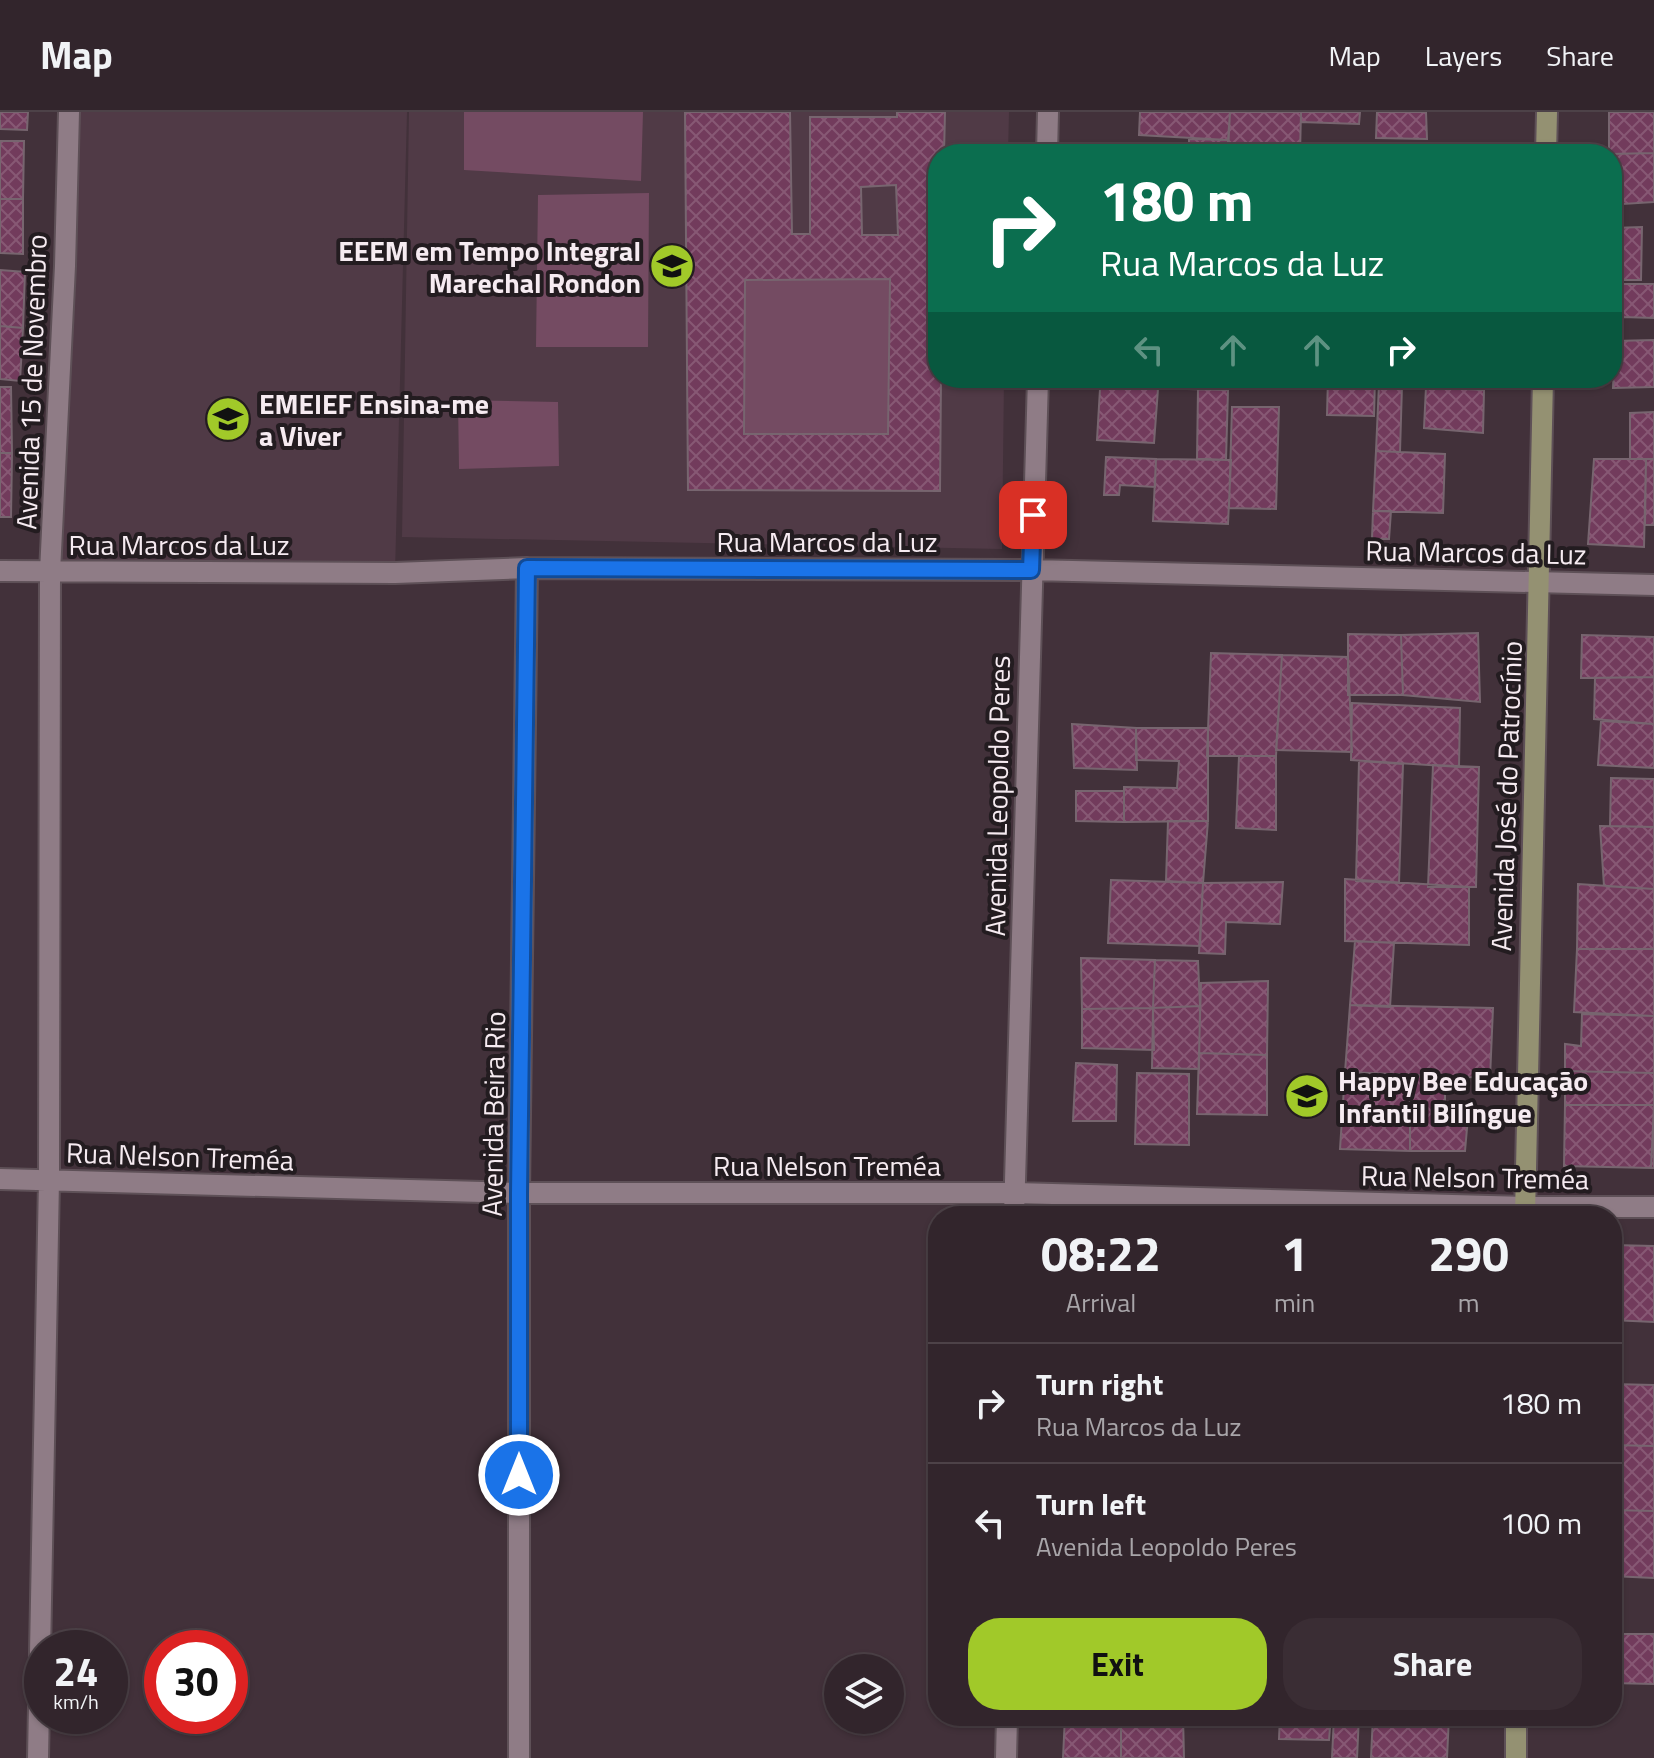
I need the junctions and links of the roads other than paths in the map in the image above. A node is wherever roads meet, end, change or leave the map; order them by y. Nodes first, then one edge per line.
1 (69, 112) edge
2 (1048, 112) edge
3 (1547, 112) edge
4 (1047, 144) edge
5 (1546, 144) edge
6 (1038, 388) edge
7 (1543, 388) edge
8 (527, 568) junction
9 (1031, 570) junction
10 (0, 571) edge
11 (50, 572) junction
12 (1540, 582) junction
13 (1654, 585) edge
14 (0, 1179) edge
15 (49, 1180) junction
16 (519, 1193) junction
17 (1015, 1193) junction
18 (1014, 1206) edge
19 (1365, 1206) edge
20 (1526, 1206) edge
21 (1654, 1207) edge
22 (1622, 1208) edge
23 (1007, 1726) edge
24 (1516, 1726) edge
25 (38, 1758) edge
26 (519, 1758) edge
27 (1006, 1758) edge
28 (1516, 1758) edge

1 - 11 street, Avenida 15 de Novembro
2 - 4 street
3 - 5 street
6 - 9 street, Avenida Leopoldo Peres
7 - 12 street, Avenida José do Patrocínio
8 - 9 street, Rua Marcos da Luz
8 - 11 street, Rua Marcos da Luz
8 - 16 street, Avenida Beira Rio
9 - 12 street, Rua Marcos da Luz
9 - 17 street, Avenida Leopoldo Peres
10 - 11 street, Rua Marcos da Luz
11 - 15 street, Avenida 15 de Novembro
12 - 13 street, Rua Marcos da Luz
12 - 20 street, Avenida José do Patrocínio
14 - 15 street, Rua Nelson Treméa
15 - 16 street, Rua Nelson Treméa
15 - 25 street, Avenida 15 de Novembro
16 - 17 street, Rua Nelson Treméa
16 - 26 street, Avenida Beira Rio
17 - 18 street, Avenida Leopoldo Peres
17 - 19 street, Rua Nelson Treméa
21 - 22 street, Rua Nelson Treméa
23 - 27 street
24 - 28 street

